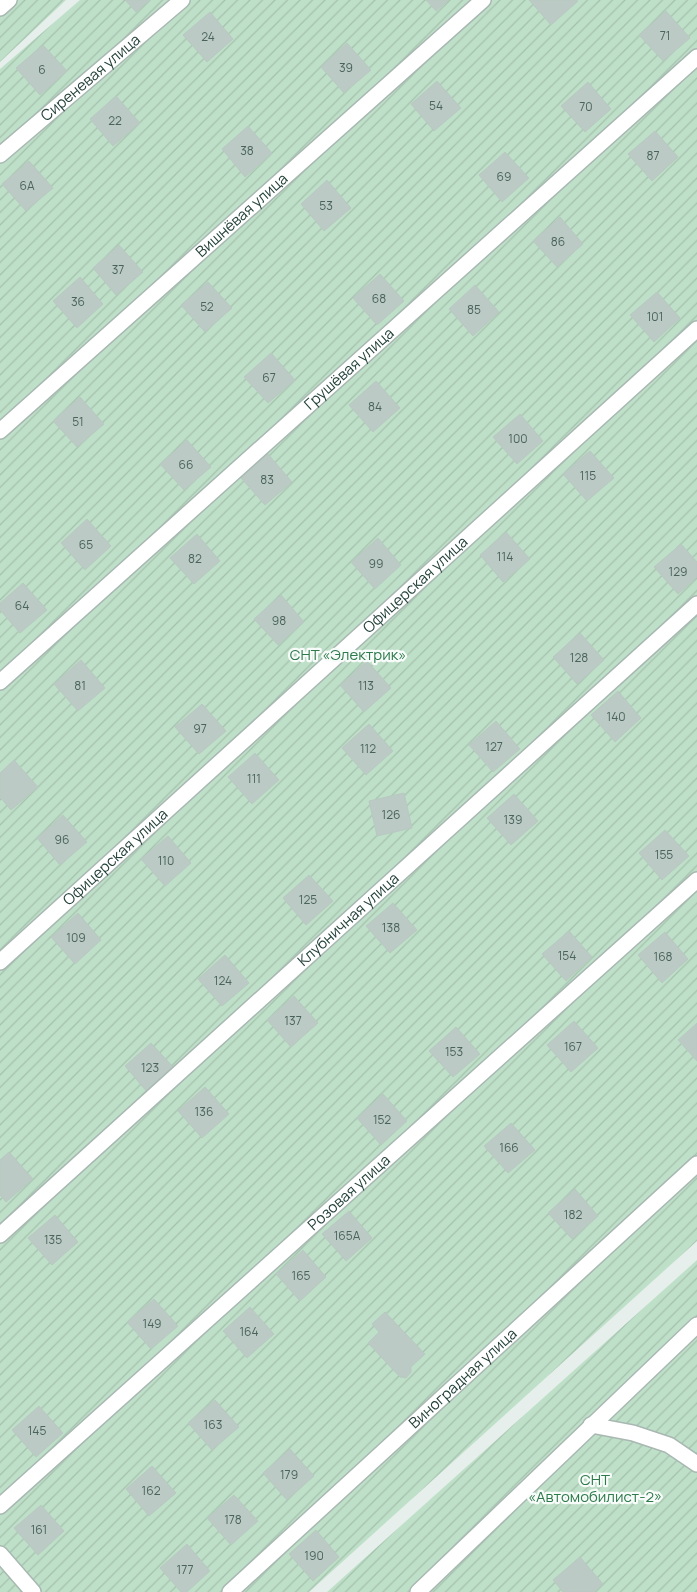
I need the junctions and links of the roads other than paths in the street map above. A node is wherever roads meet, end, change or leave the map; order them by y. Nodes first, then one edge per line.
1 (9, 0) edge
2 (182, 0) edge
3 (483, 0) edge
4 (0, 8) edge
5 (697, 57) edge
6 (0, 155) edge
7 (697, 329) edge
8 (0, 431) edge
9 (697, 604) edge
10 (0, 682) edge
11 (697, 880) edge
12 (0, 962) edge
13 (697, 1164) edge
14 (0, 1234) edge
15 (697, 1325) edge
16 (591, 1425) junction
17 (697, 1464) edge
18 (0, 1506) edge
19 (0, 1554) edge
20 (32, 1592) edge
21 (230, 1592) edge
22 (418, 1592) edge

1 - 4 street
2 - 6 street, Сиреневая улица
3 - 8 street, Вишнёвая улица
5 - 10 street, Грушёвая улица
7 - 12 street, Офицерская улица
9 - 14 street, Клубничная улица
11 - 18 street, Розовая улица
13 - 21 street, Виноградная улица
15 - 16 street
16 - 17 street
16 - 22 street
19 - 20 street

